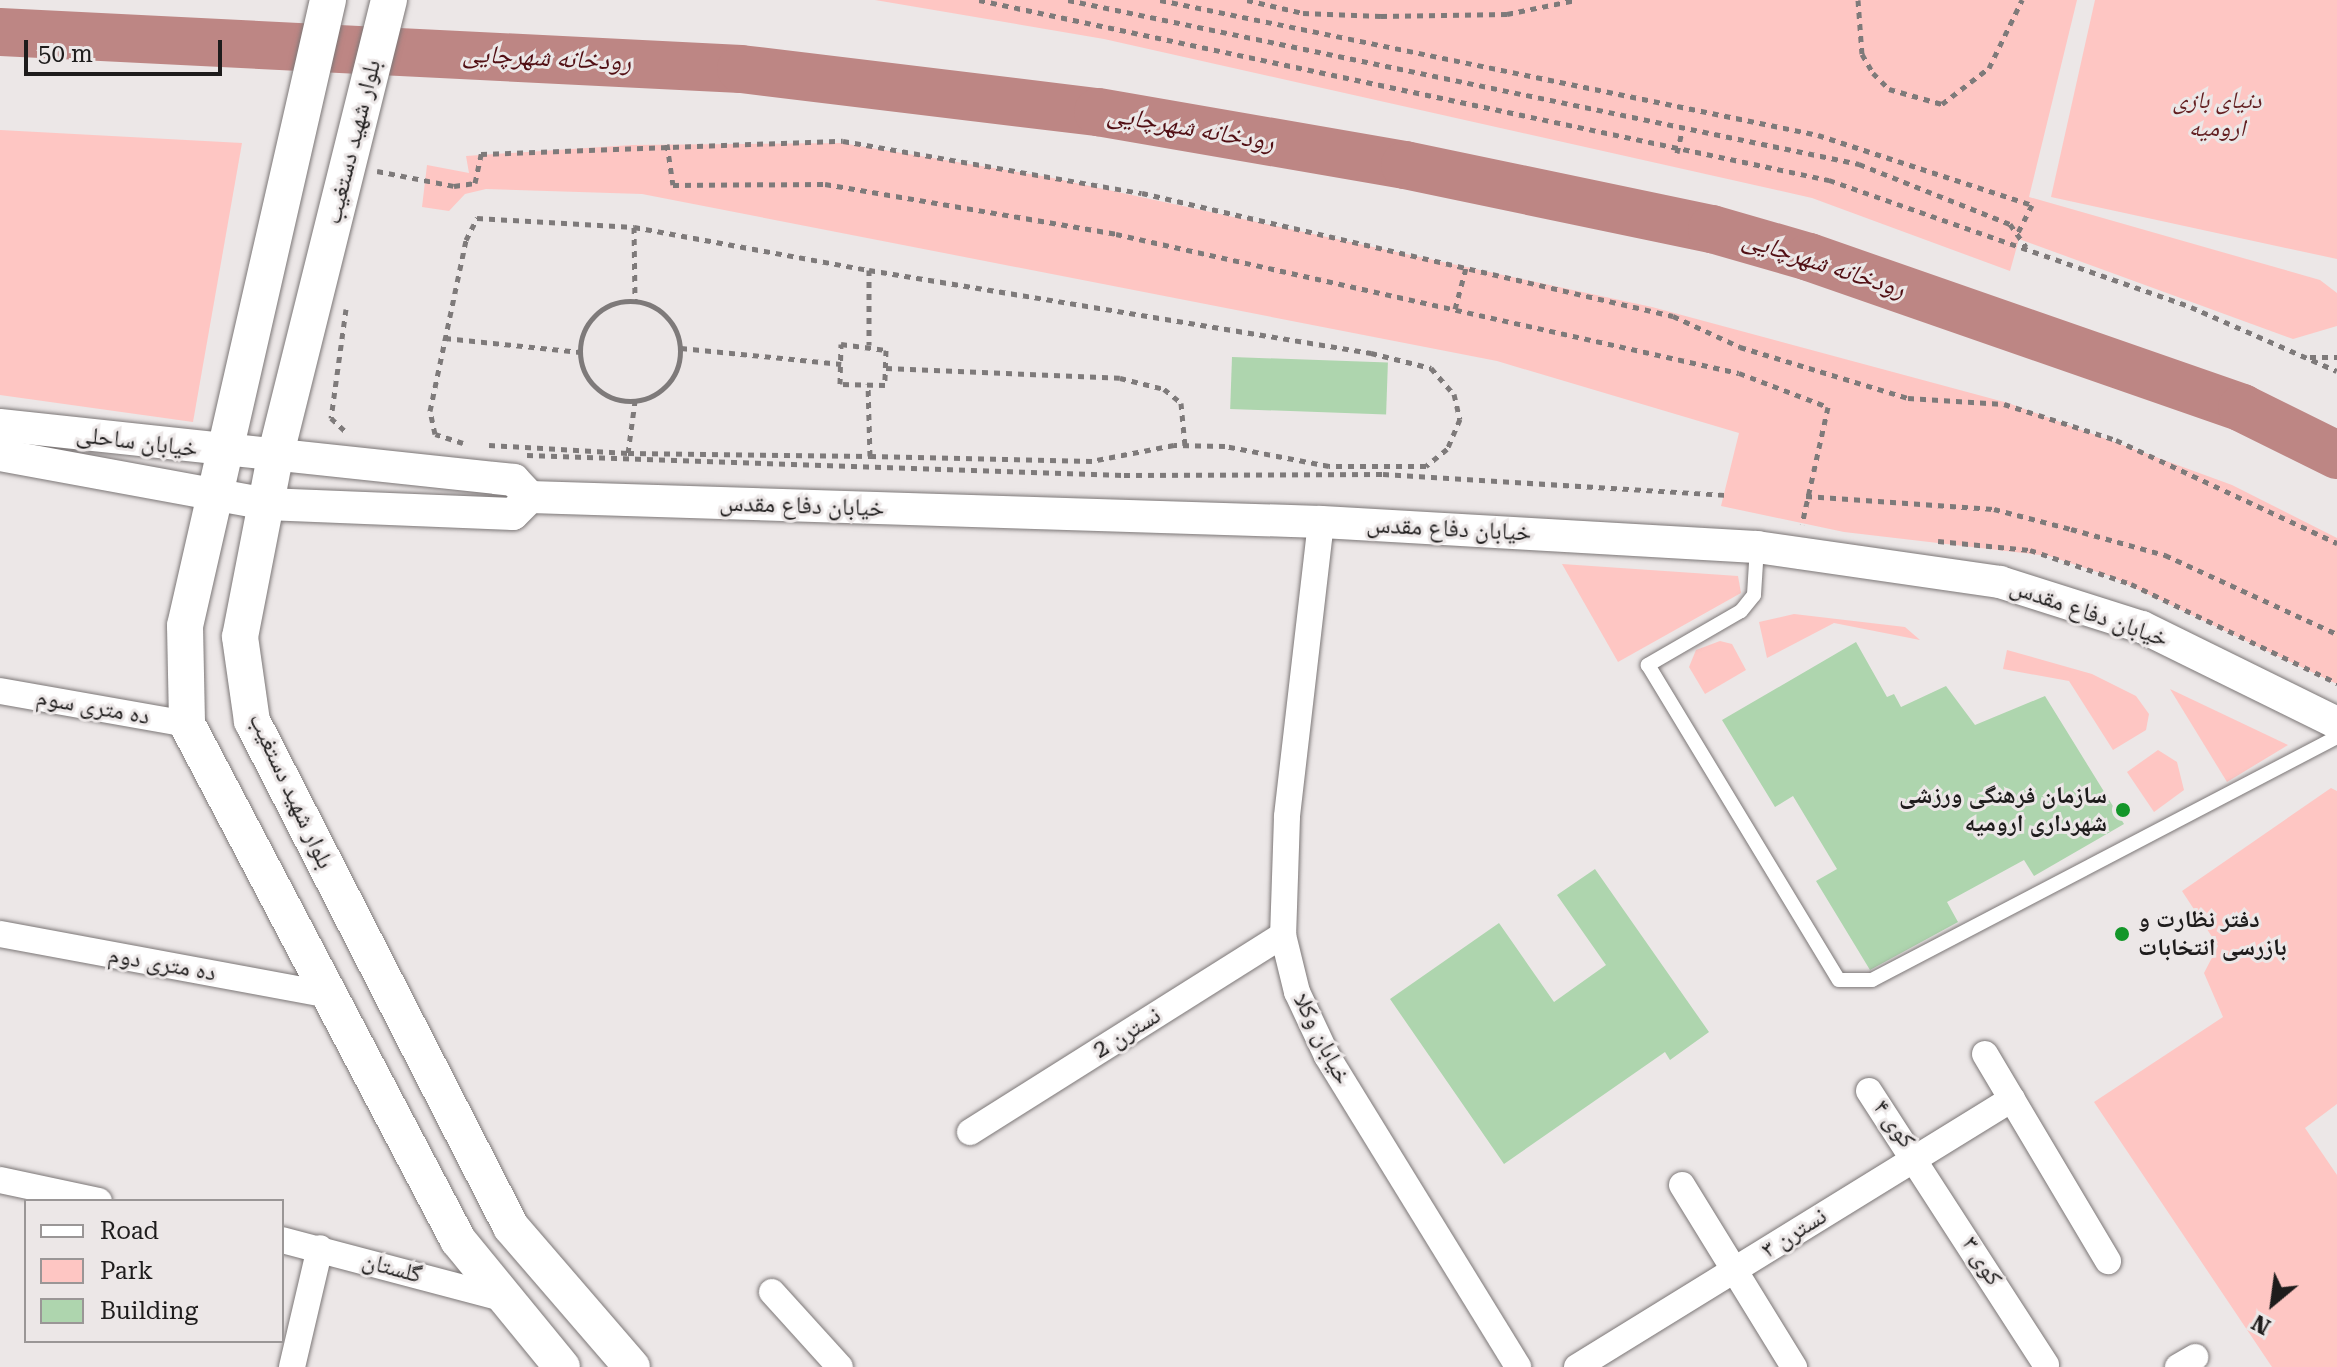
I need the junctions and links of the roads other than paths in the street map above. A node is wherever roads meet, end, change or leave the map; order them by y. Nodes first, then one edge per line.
1 (328, 0) edge
2 (389, 0) edge
3 (0, 425) edge
4 (222, 453) junction
5 (0, 455) edge
6 (275, 457) junction
7 (530, 497) junction
8 (213, 499) junction
9 (266, 504) junction
10 (1321, 522) junction
11 (1757, 547) junction
12 (0, 691) edge
13 (2337, 723) edge
14 (187, 724) junction
15 (2337, 737) edge
16 (0, 934) edge
17 (1283, 935) junction
18 (323, 994) junction
19 (1985, 1054) dead end
20 (1869, 1091) dead end
21 (2012, 1099) junction
22 (970, 1132) dead end
23 (1918, 1157) junction
24 (0, 1180) edge
25 (1682, 1185) dead end
26 (90, 1199) edge
27 (284, 1240) edge
28 (320, 1248) junction
29 (2108, 1261) dead end
30 (1735, 1269) junction
31 (772, 1292) dead end
32 (502, 1298) junction
33 (2046, 1365) edge
34 (292, 1367) edge
35 (562, 1367) edge
36 (632, 1367) edge
37 (840, 1367) edge
38 (1518, 1367) edge
39 (1577, 1367) edge
40 (1794, 1367) edge

1 - 4 main road
2 - 6 main road, بلوار شهید دستغیب
3 - 4 street, خیابان ساحلی
4 - 6 street, خیابان ساحلی
4 - 8 main road
5 - 8 street, خیابان ساحلی
6 - 7 street, خیابان دفاع مقدس
6 - 9 main road, بلوار شهید دستغیب
7 - 9 street, خیابان دفاع مقدس
7 - 10 street, خیابان دفاع مقدس
8 - 9 street, خیابان ساحلی
8 - 14 main road
9 - 36 main road, بلوار شهید دستغیب
10 - 11 street, خیابان دفاع مقدس
10 - 17 street, خیابان وکلا
11 - 13 street, خیابان دفاع مقدس
11 - 15 lane
12 - 14 street, ده متری سوم
14 - 18 main road
16 - 18 street, ده متری دوم
17 - 22 street, نسترن 2
17 - 38 street, خیابان وکلا
18 - 32 main road
19 - 21 street
20 - 23 street, کوی ۴
21 - 23 street, نسترن ۳
21 - 29 street
23 - 30 street, نسترن ۳
23 - 33 street, کوی ۳
24 - 26 street
25 - 30 street
27 - 28 street, گلستان
28 - 32 street, گلستان
28 - 34 street
30 - 39 street, نسترن ۳
30 - 40 street
31 - 37 street
32 - 35 main road

